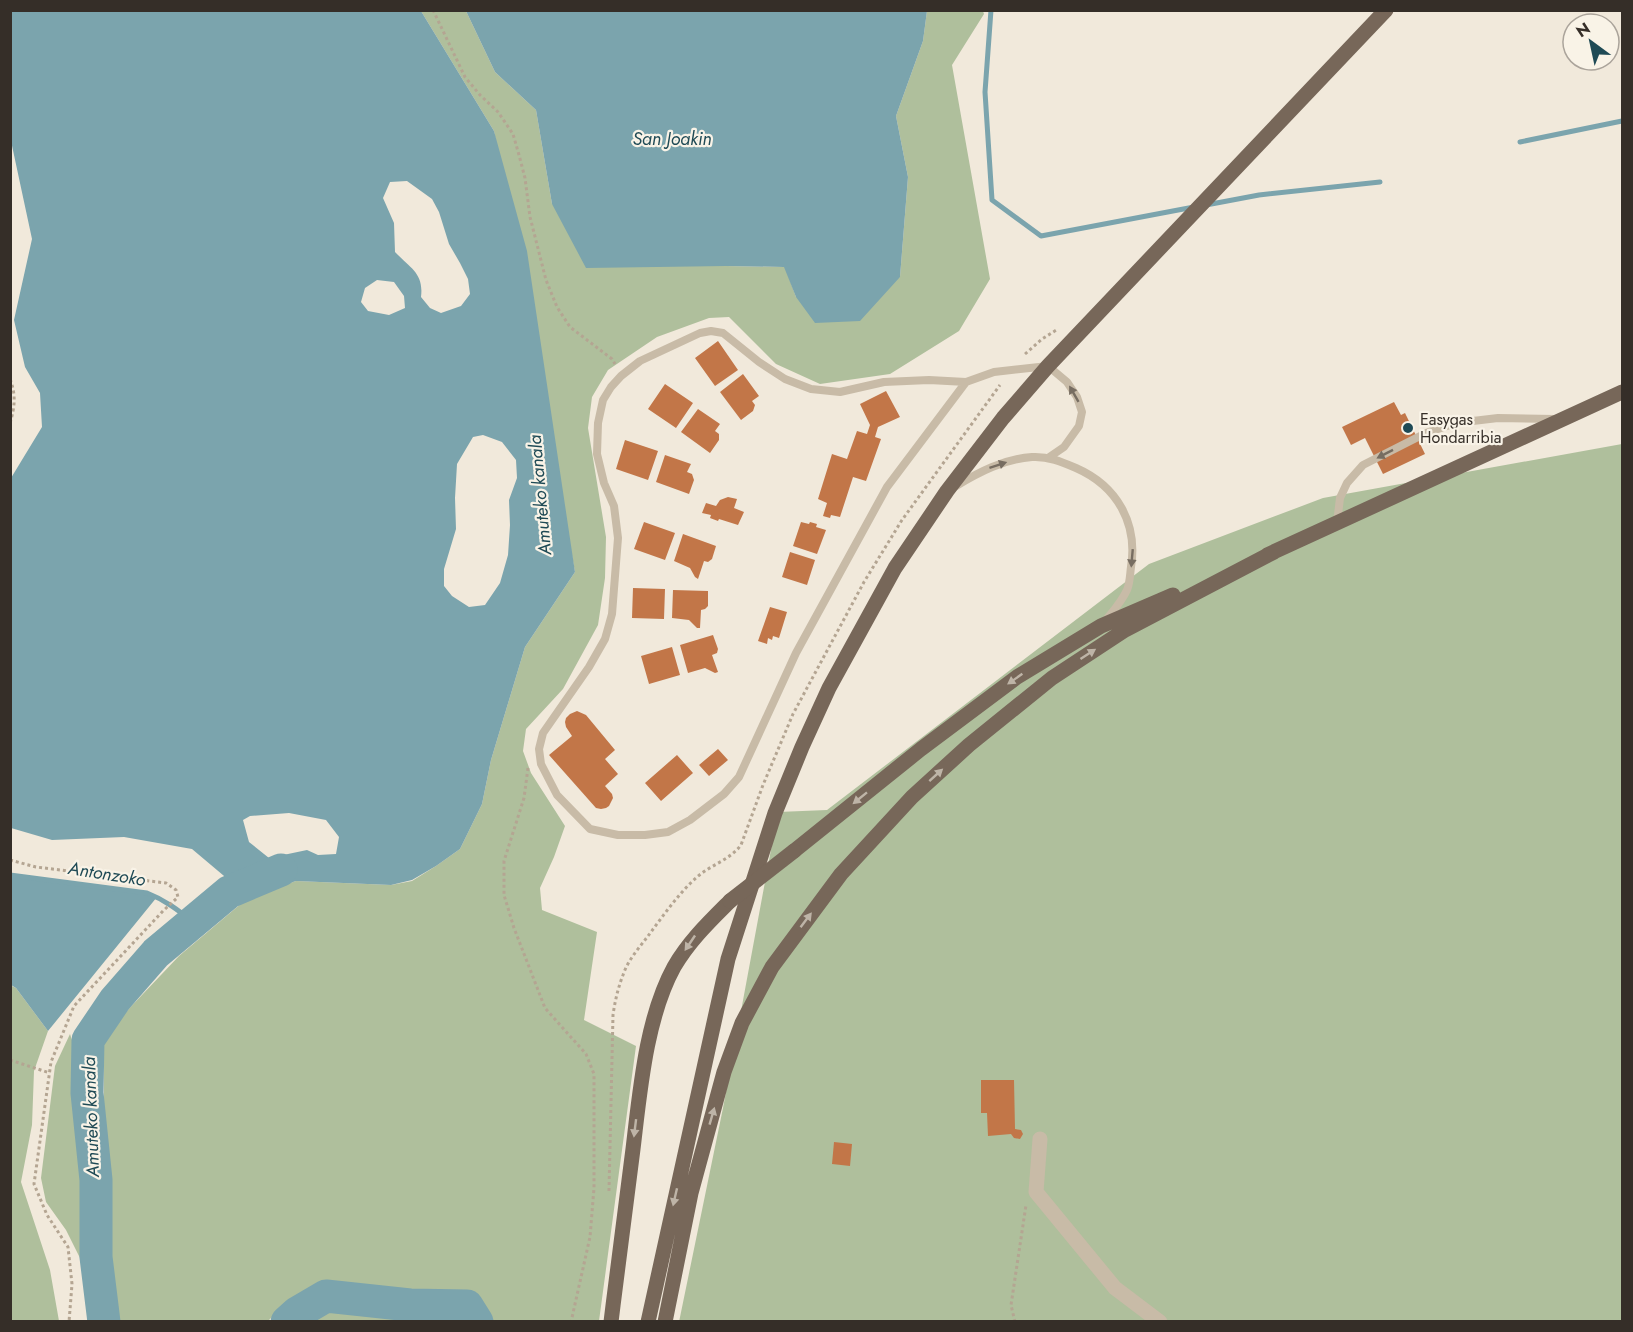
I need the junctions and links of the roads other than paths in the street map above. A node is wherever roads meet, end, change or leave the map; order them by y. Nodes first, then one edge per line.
1 (1386, 10) edge
2 (1048, 366) junction
3 (966, 381) junction
4 (1623, 392) edge
5 (1562, 419) junction
6 (1048, 458) junction
7 (947, 491) junction
8 (1337, 523) junction
9 (1274, 552) junction
10 (1101, 626) junction
11 (698, 1099) junction
12 (1040, 1139) dead end
13 (691, 1193) junction
14 (611, 1322) edge
15 (648, 1322) edge
16 (665, 1322) edge
17 (1160, 1322) edge

1 - 2 main road
2 - 3 lane
6 -> 2 lane
2 - 7 main road
3 - 3 lane
4 - 5 main road
5 - 8 main road
5 -> 8 lane
7 -> 6 lane
6 -> 10 lane
7 - 11 main road
8 - 9 main road
9 - 10 main road
13 -> 9 main road
10 -> 14 main road, bridge
11 - 13 main road
11 -> 15 main road
12 - 17 street
13 - 16 main road

